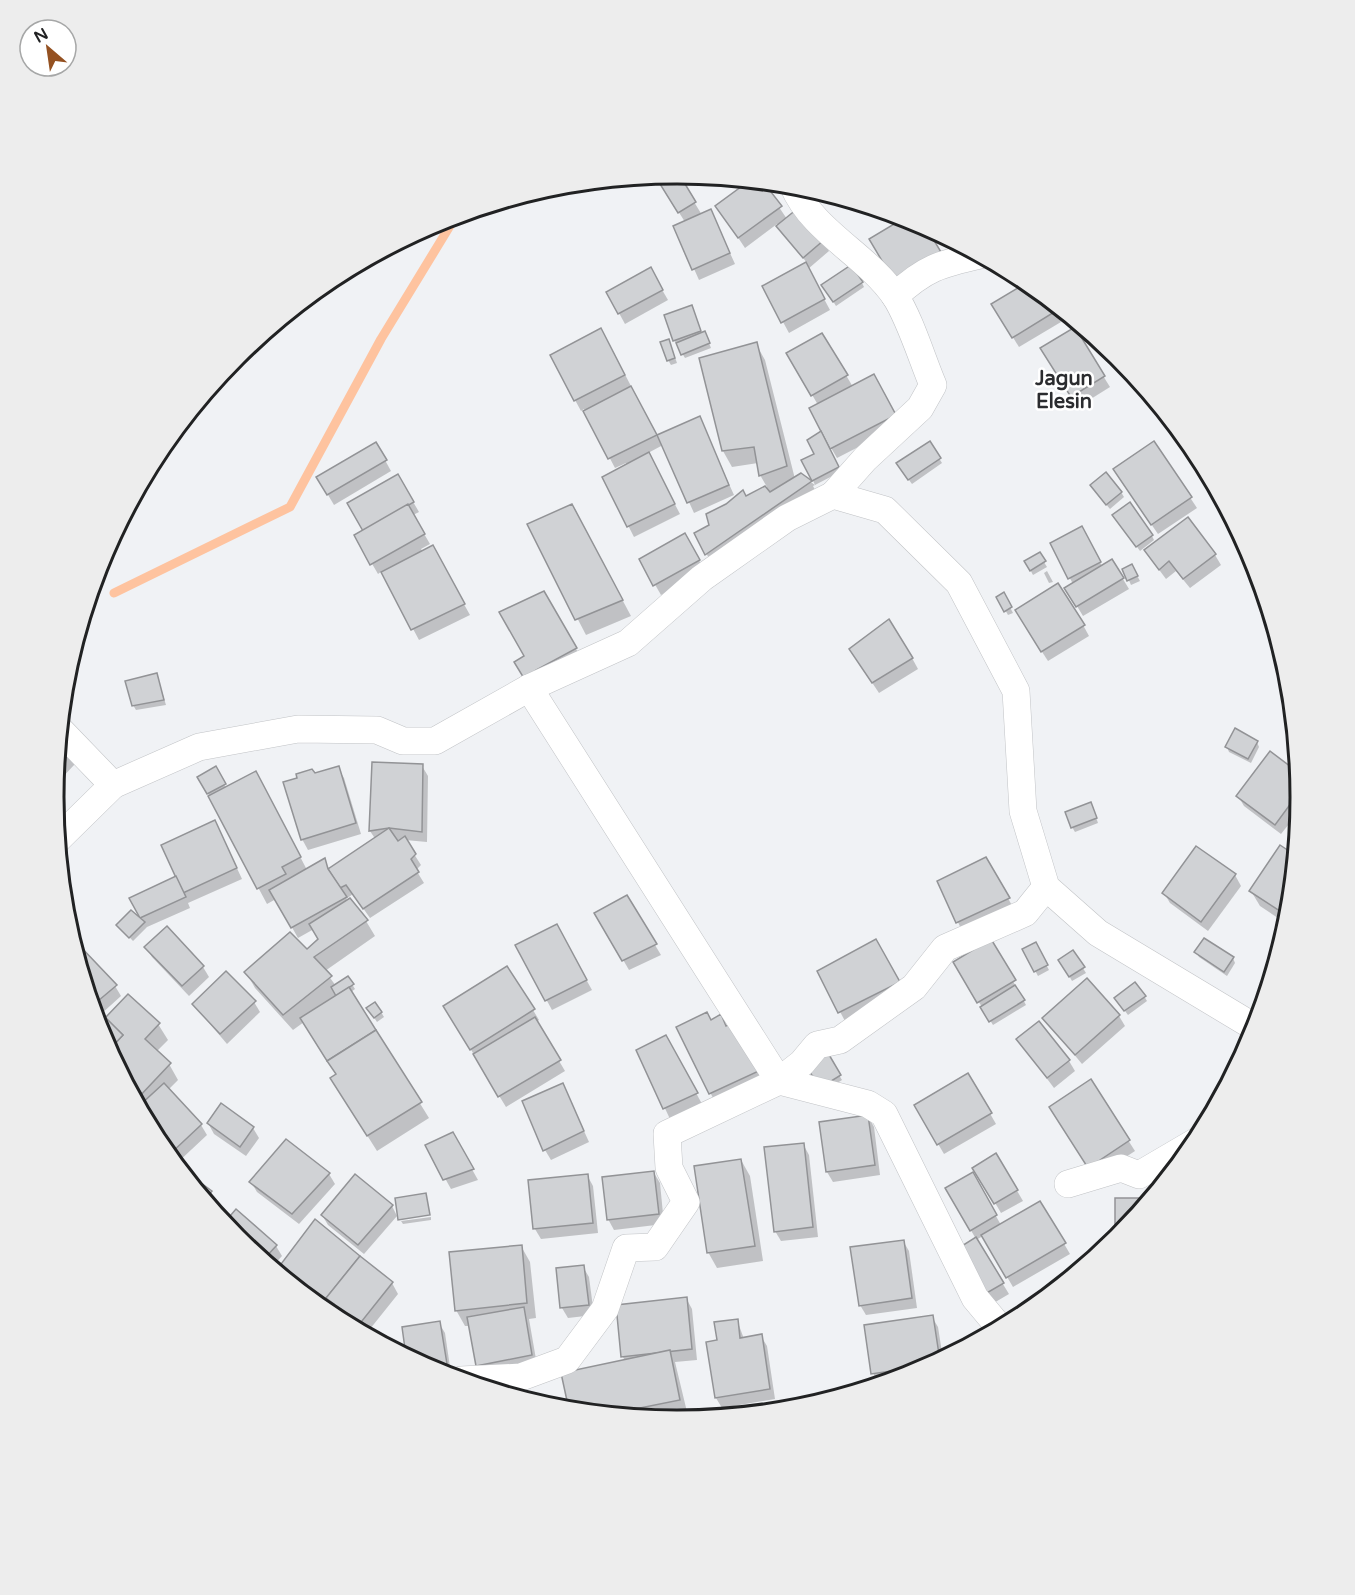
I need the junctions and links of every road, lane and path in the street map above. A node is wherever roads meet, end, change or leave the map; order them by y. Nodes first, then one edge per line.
1 (798, 196) edge
2 (967, 258) edge
3 (895, 296) junction
4 (832, 495) junction
5 (529, 688) junction
6 (68, 738) edge
7 (113, 785) junction
8 (66, 831) edge
9 (1046, 888) junction
10 (1247, 1023) edge
11 (779, 1081) junction
12 (1178, 1151) edge
13 (1068, 1184) dead end
14 (994, 1322) edge
15 (483, 1379) edge

1 - 3 street
2 - 3 street
3 - 4 street
4 - 5 street
4 - 9 street
5 - 7 street
5 - 11 street
6 - 7 street
7 - 8 street
9 - 10 street
9 - 11 street
11 - 14 street
11 - 15 street
12 - 13 street

